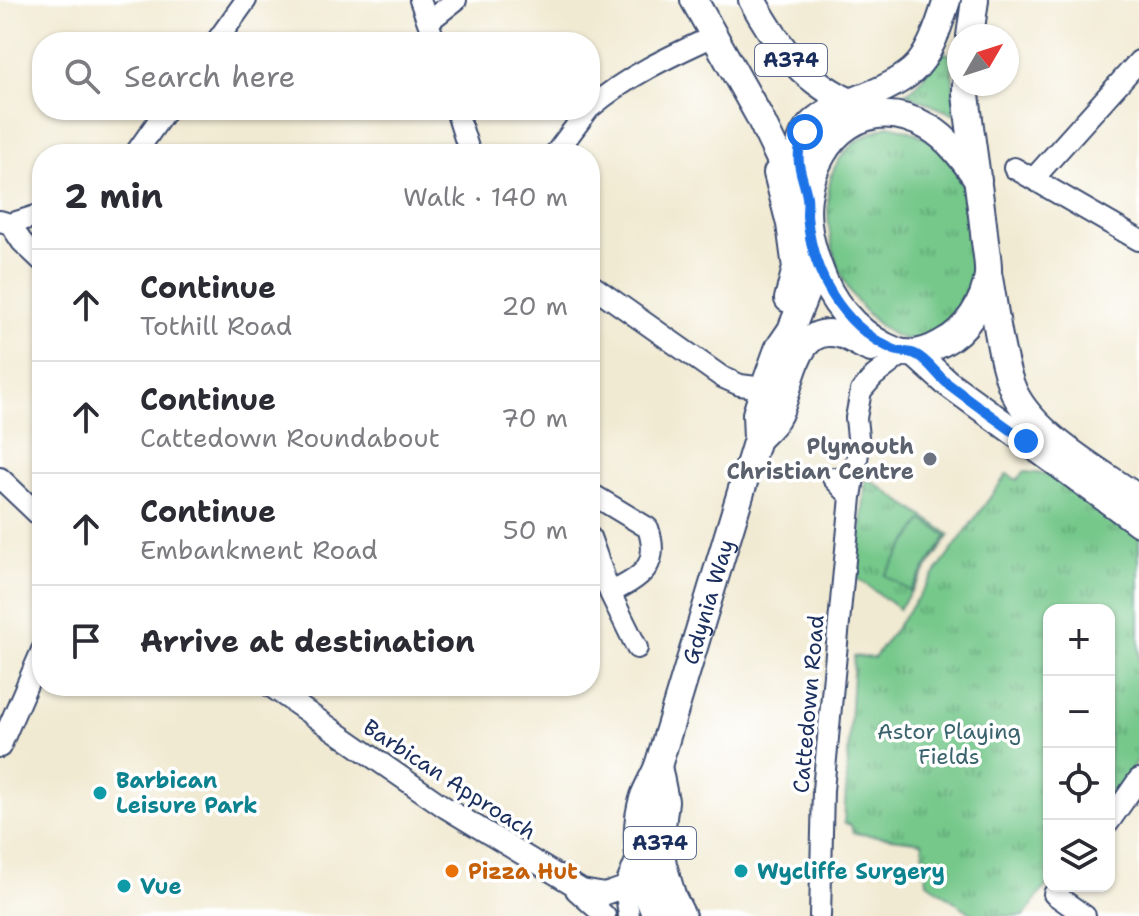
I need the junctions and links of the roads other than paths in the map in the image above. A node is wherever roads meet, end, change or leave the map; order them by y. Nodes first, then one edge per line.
1 (246, 0) edge
2 (420, 0) edge
3 (456, 0) edge
4 (694, 0) edge
5 (752, 0) edge
6 (947, 0) edge
7 (975, 0) edge
8 (428, 22) junction
9 (972, 24) edge
10 (223, 32) edge
11 (432, 32) edge
12 (714, 36) junction
13 (1139, 61) edge
14 (968, 96) edge
15 (600, 101) edge
16 (849, 102) junction
17 (877, 113) junction
18 (759, 116) junction
19 (159, 120) edge
20 (459, 120) edge
21 (581, 120) edge
22 (142, 144) edge
23 (467, 144) edge
24 (563, 144) edge
25 (1014, 168) dead end
26 (1034, 178) junction
27 (978, 180) junction
28 (807, 207) junction
29 (32, 216) edge
30 (5, 222) edge
31 (1139, 240) edge
32 (32, 252) edge
33 (817, 264) junction
34 (988, 274) junction
35 (600, 291) edge
36 (778, 349) junction
37 (904, 352) junction
38 (764, 388) junction
39 (757, 439) junction
40 (0, 478) edge
41 (833, 478) dead end
42 (851, 497) junction
43 (600, 499) edge
44 (1139, 499) edge
45 (32, 508) edge
46 (1139, 523) edge
47 (600, 565) edge
48 (610, 593) junction
49 (637, 648) dead end
50 (32, 673) edge
51 (284, 696) edge
52 (0, 747) edge
53 (658, 766) junction
54 (1139, 779) edge
55 (1110, 820) edge
56 (639, 853) junction
57 (566, 883) junction
58 (625, 887) junction
59 (1059, 892) edge
60 (605, 916) edge
61 (629, 916) edge
62 (656, 916) edge
63 (682, 916) edge
64 (820, 916) edge
65 (1085, 916) edge

1 - 10 street
2 - 8 street
3 - 8 street
4 - 12 main road, A374
5 - 16 main road, A374
6 - 16 main road
7 - 9 main road
8 - 11 street
12 - 15 street
12 - 18 main road, A374
13 - 26 street
14 - 27 main road
16 - 17 main road, A374
16 - 28 main road
17 - 27 main road
17 - 28 main road
18 - 28 main road, A374
18 - 36 main road, A374
19 - 22 street
20 - 23 street
21 - 24 street
25 - 26 street
26 - 31 street
27 - 34 main road
28 - 33 main road
29 - 30 street
30 - 32 street
33 - 36 main road, Gdynia Way / A374
33 - 37 main road
34 - 37 main road
34 - 44 main road
35 - 38 street
36 - 38 main road, Gdynia Way / A374
37 - 39 main road, Gdynia Way
37 - 42 street, Cattedown Road
37 - 46 main road
38 - 39 main road, Gdynia Way / A374
39 - 53 main road, Gdynia Way
40 - 45 street
41 - 42 street
42 - 64 street, Cattedown Road
43 - 48 street
47 - 48 street
48 - 49 street
50 - 52 street
51 - 57 street, Barbican Approach
53 - 56 main road, Gdynia Way / A374
53 - 63 main road, Gdynia Way / A374
54 - 55 street
56 - 58 street
56 - 62 main road, Gdynia Way / A374
57 - 58 street, Barbican Approach
57 - 60 street, Barbican Approach
58 - 61 street
59 - 65 street

